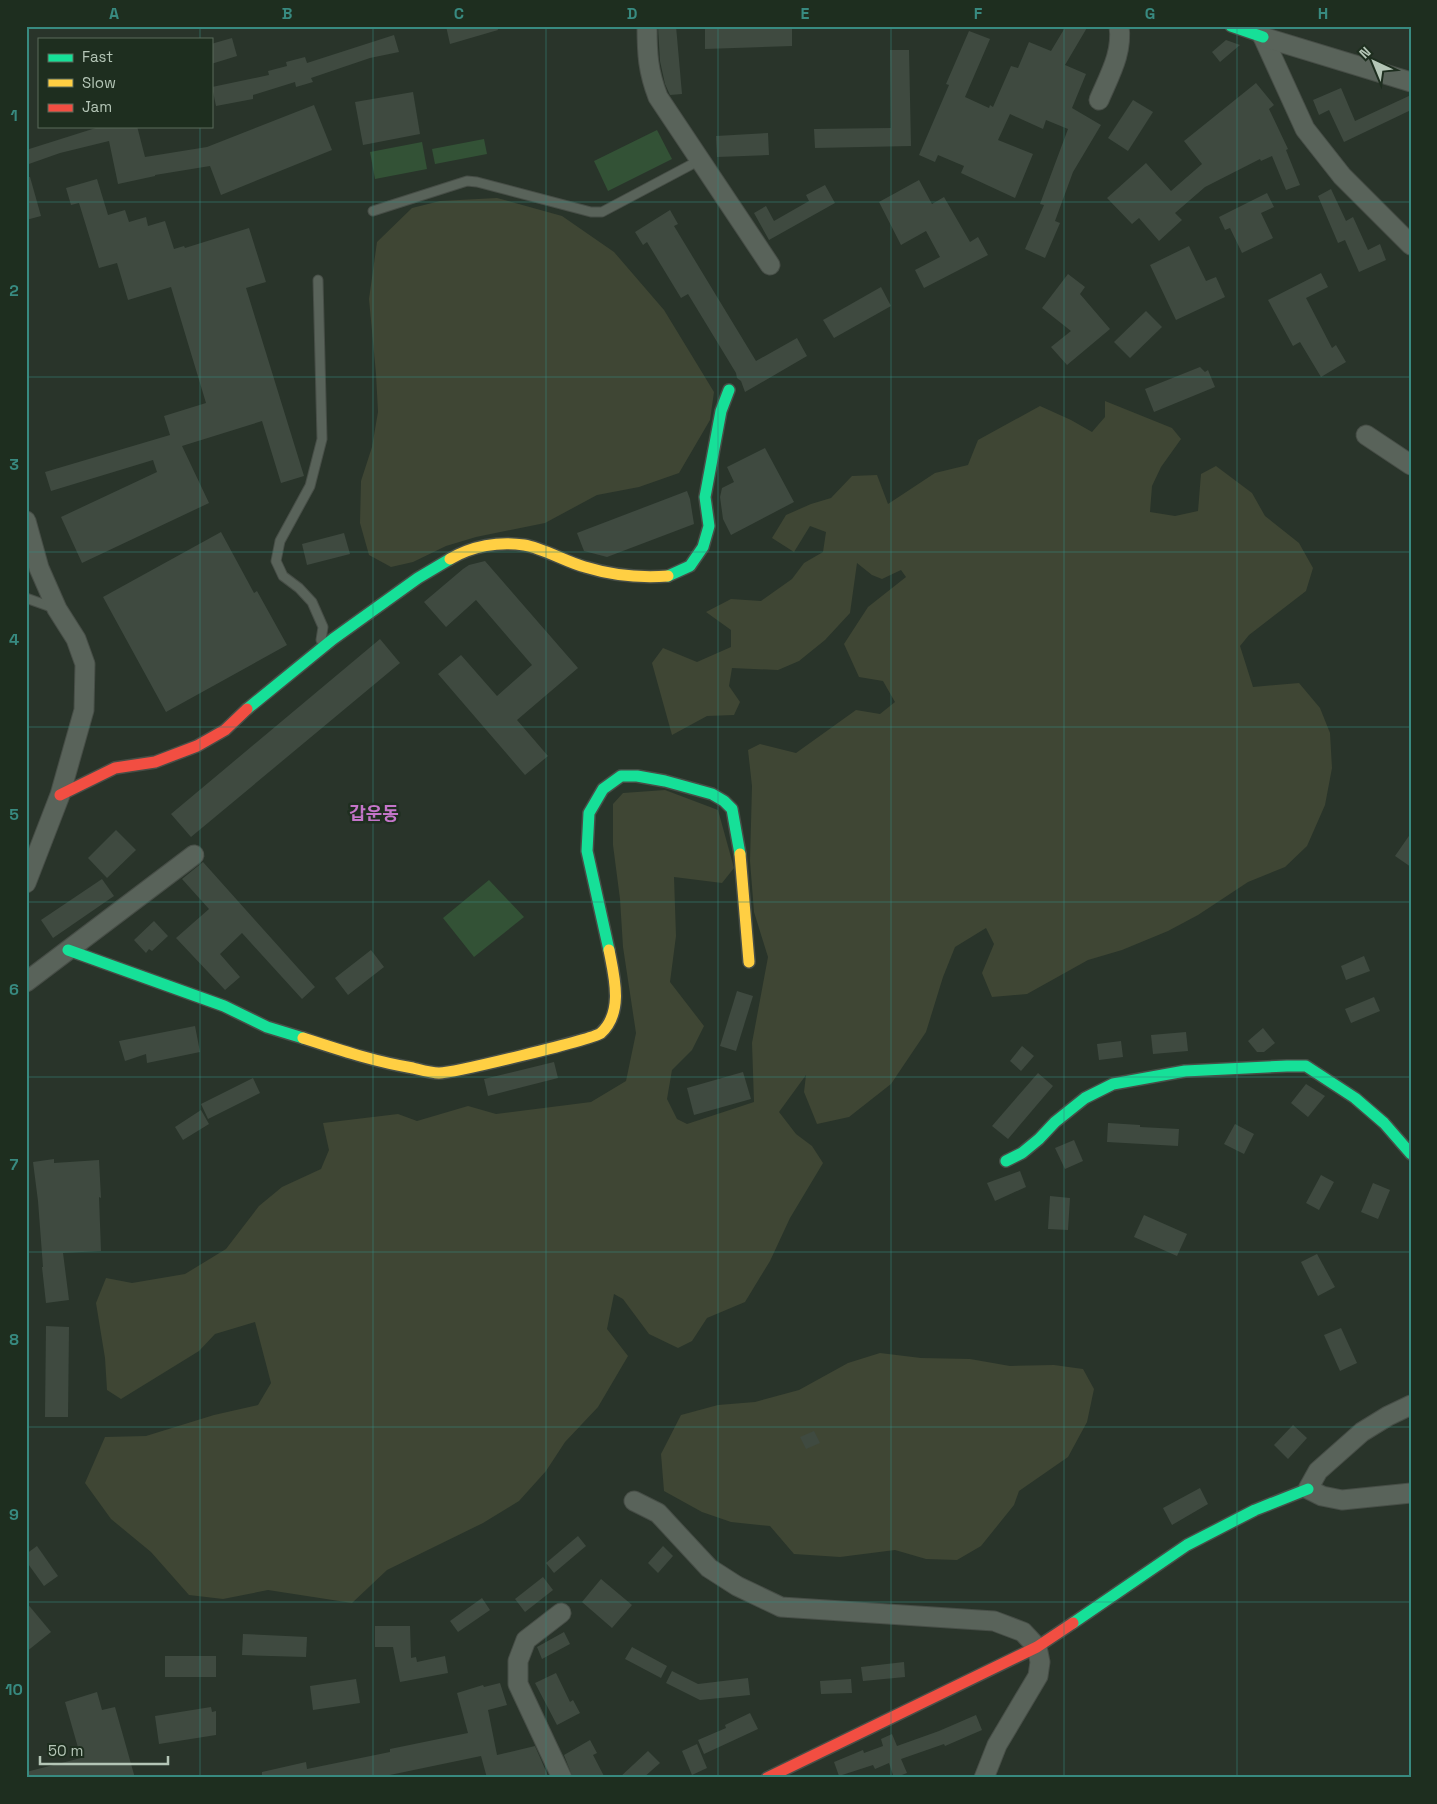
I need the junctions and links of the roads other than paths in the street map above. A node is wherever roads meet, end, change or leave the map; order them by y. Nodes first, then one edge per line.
1 (647, 26) edge
2 (1119, 26) edge
3 (1231, 26) edge
4 (1263, 37) junction
5 (1411, 82) edge
6 (1099, 100) dead end
7 (700, 160) junction
8 (373, 211) dead end
9 (1411, 245) edge
10 (770, 265) dead end
11 (318, 280) dead end
12 (729, 390) dead end
13 (1366, 435) dead end
14 (1411, 465) edge
15 (26, 521) edge
16 (26, 598) edge
17 (57, 609) junction
18 (320, 650) junction
19 (60, 795) junction
20 (194, 855) dead end
21 (26, 883) edge
22 (68, 950) junction
23 (749, 962) dead end
24 (26, 982) edge
25 (1411, 1154) edge
26 (1006, 1161) dead end
27 (1411, 1405) edge
28 (1308, 1489) junction
29 (1411, 1493) edge
30 (634, 1501) dead end
31 (561, 1613) dead end
32 (1037, 1647) junction
33 (562, 1778) edge
34 (766, 1778) edge
35 (984, 1778) edge

1 - 7 street
2 - 6 street
3 - 4 street
4 - 5 street
4 - 9 street
7 - 8 lane
7 - 10 street
11 - 18 lane
12 - 18 street
13 - 14 street
15 - 17 street
16 - 17 lane
17 - 19 street
18 - 19 street
19 - 21 street
20 - 22 street
22 - 23 street
22 - 24 street
25 - 26 street
27 - 28 street
28 - 29 street
28 - 32 street
30 - 32 street
31 - 33 street
32 - 34 street
32 - 35 street

